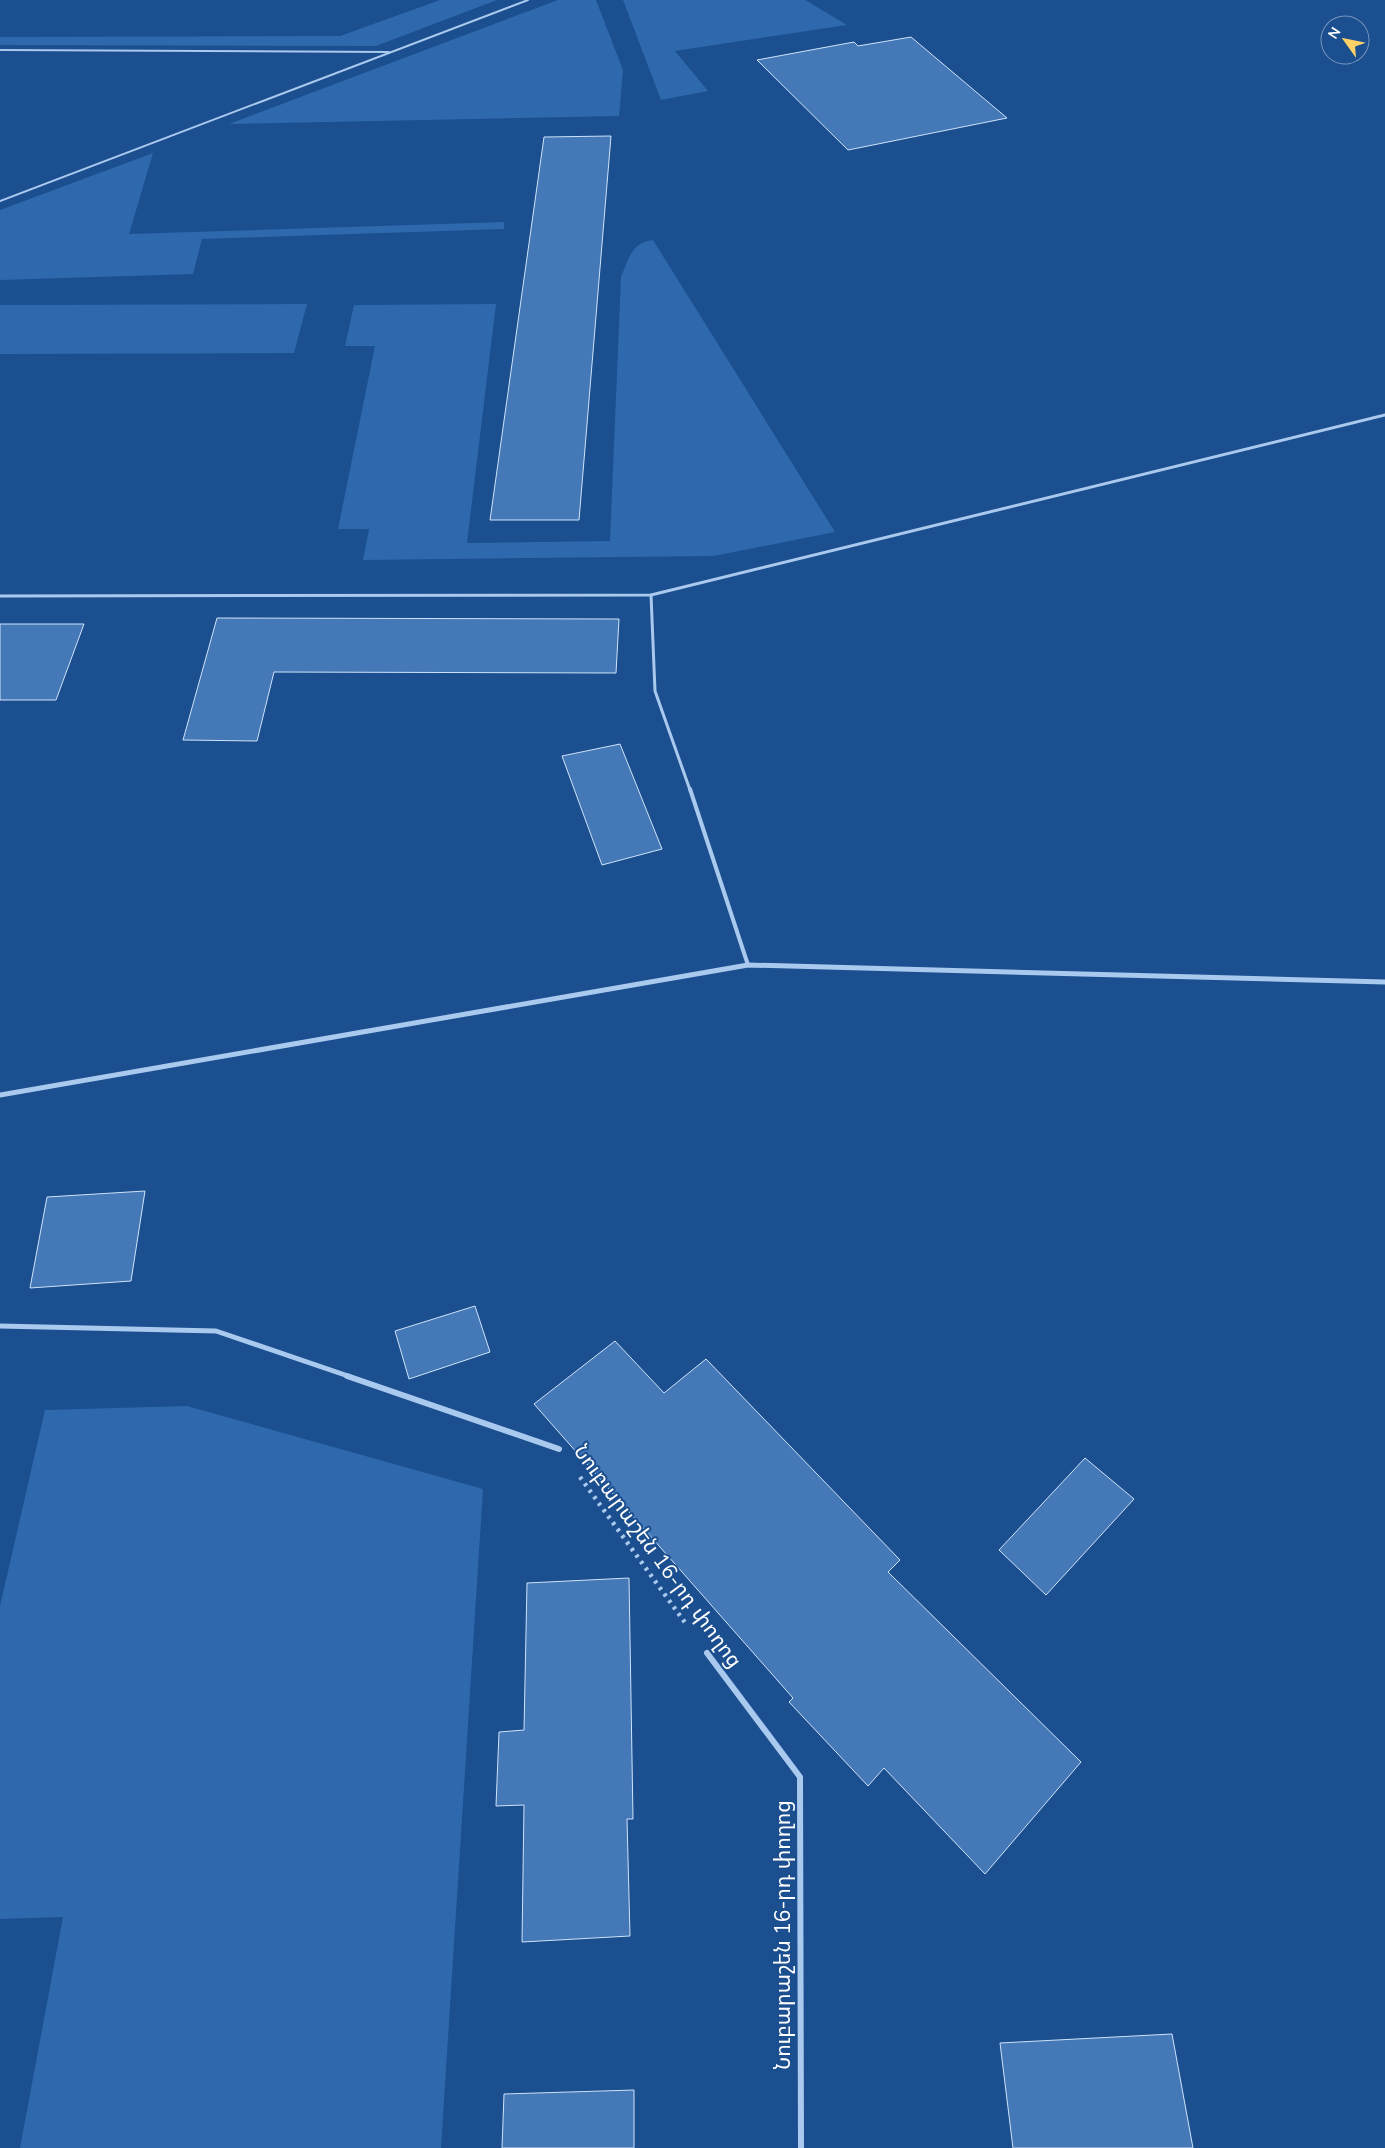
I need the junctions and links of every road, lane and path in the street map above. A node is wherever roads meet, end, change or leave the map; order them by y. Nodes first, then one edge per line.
1 (528, 0) edge
2 (0, 50) edge
3 (391, 52) junction
4 (0, 201) edge
5 (1385, 415) edge
6 (652, 595) junction
7 (0, 596) edge
8 (748, 965) junction
9 (1385, 982) edge
10 (0, 1096) edge
11 (0, 1326) edge
12 (559, 1449) joint
13 (707, 1653) joint
14 (801, 2148) edge

1 - 3 lane
2 - 3 lane
3 - 4 lane
5 - 6 lane
6 - 7 lane
6 - 8 lane
8 - 9 street
8 - 10 street
11 - 12 street, Նուբարաշեն 16-րդ փողոց
12 - 13 path, Նուբարաշեն 16-րդ փողոց
13 - 14 street, Նուբարաշեն 16-րդ փողոց

